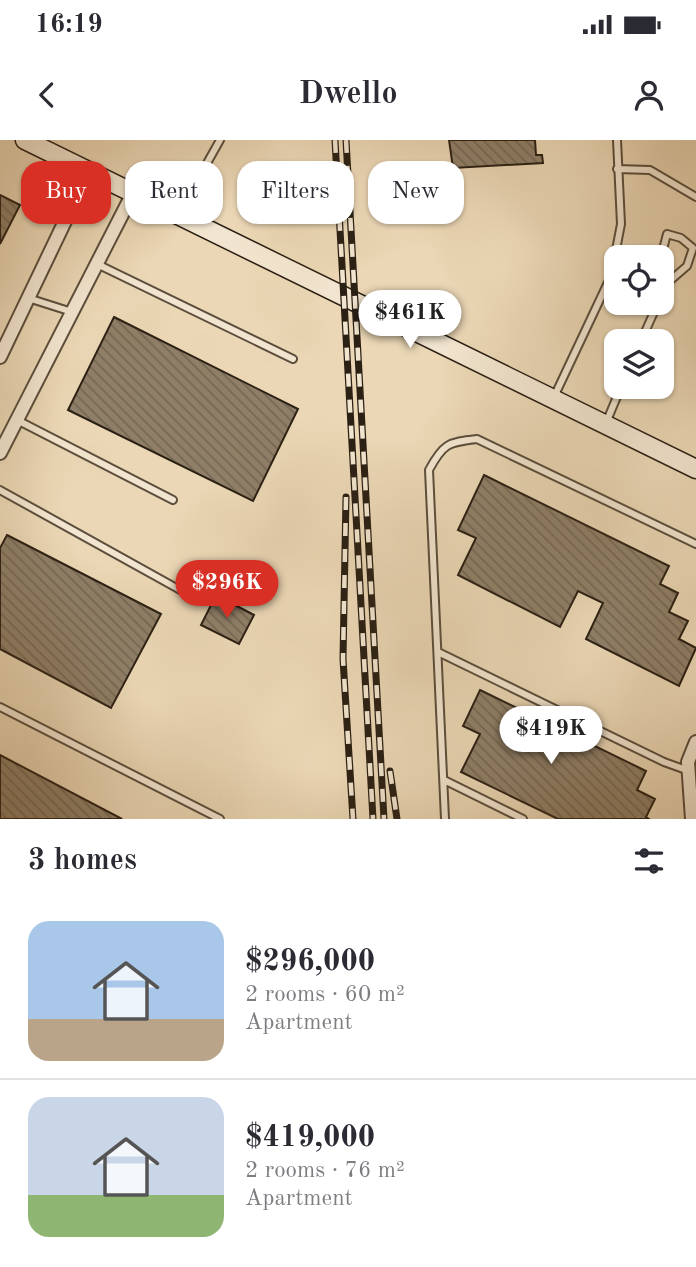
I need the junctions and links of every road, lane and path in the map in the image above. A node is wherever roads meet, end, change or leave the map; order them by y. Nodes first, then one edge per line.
1 (26, 140) edge
2 (220, 140) edge
3 (617, 140) edge
4 (69, 161) edge
5 (208, 161) edge
6 (617, 169) junction
7 (696, 197) edge
8 (125, 209) edge
9 (64, 224) edge
10 (196, 224) edge
11 (618, 245) edge
12 (664, 245) edge
13 (97, 264) junction
14 (674, 276) edge
15 (604, 296) edge
16 (29, 298) junction
17 (72, 312) junction
18 (4, 337) edge
19 (0, 357) edge
20 (293, 359) dead end
21 (553, 399) junction
22 (616, 399) edge
23 (17, 420) junction
24 (605, 425) junction
25 (0, 453) edge
26 (696, 469) edge
27 (0, 490) edge
28 (173, 500) dead end
29 (696, 544) edge
30 (183, 591) dead end
31 (438, 652) junction
32 (0, 707) edge
33 (696, 742) edge
34 (689, 771) junction
35 (444, 780) junction
36 (220, 819) edge
37 (445, 819) edge
38 (523, 819) edge
39 (692, 819) edge

1 - 4 street
2 - 5 lane
3 - 6 lane
6 - 7 lane
6 - 11 lane
8 - 13 street
9 - 16 street
10 - 21 street
12 - 14 lane
13 - 17 street
13 - 20 lane
15 - 21 lane
16 - 17 lane
16 - 18 street
17 - 23 street
18 - 19 street
21 - 24 street
22 - 24 lane
23 - 25 street
23 - 28 lane
24 - 26 street
27 - 30 lane
29 - 31 lane
31 - 34 lane
31 - 35 lane
32 - 36 lane
33 - 34 street
34 - 39 street
35 - 37 lane
35 - 38 lane

